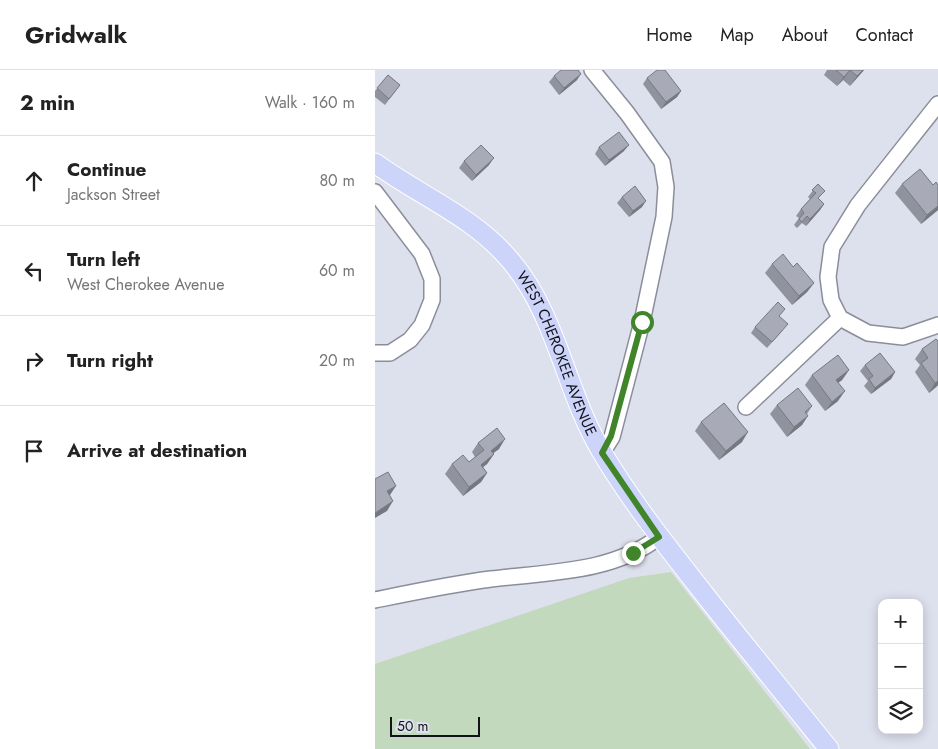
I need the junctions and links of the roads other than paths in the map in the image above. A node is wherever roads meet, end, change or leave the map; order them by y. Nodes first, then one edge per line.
1 (592, 70) edge
2 (938, 104) edge
3 (375, 163) edge
4 (375, 192) edge
5 (840, 318) junction
6 (938, 325) edge
7 (375, 353) edge
8 (746, 407) dead end
9 (602, 453) junction
10 (659, 537) junction
11 (375, 600) edge
12 (829, 749) edge

1 - 9 street
2 - 5 street
3 - 9 main road, WEST CHEROKEE AVENUE
4 - 7 street
5 - 6 street
5 - 8 street
9 - 10 main road, WEST CHEROKEE AVENUE
10 - 11 street
10 - 12 main road, WEST CHEROKEE AVENUE

